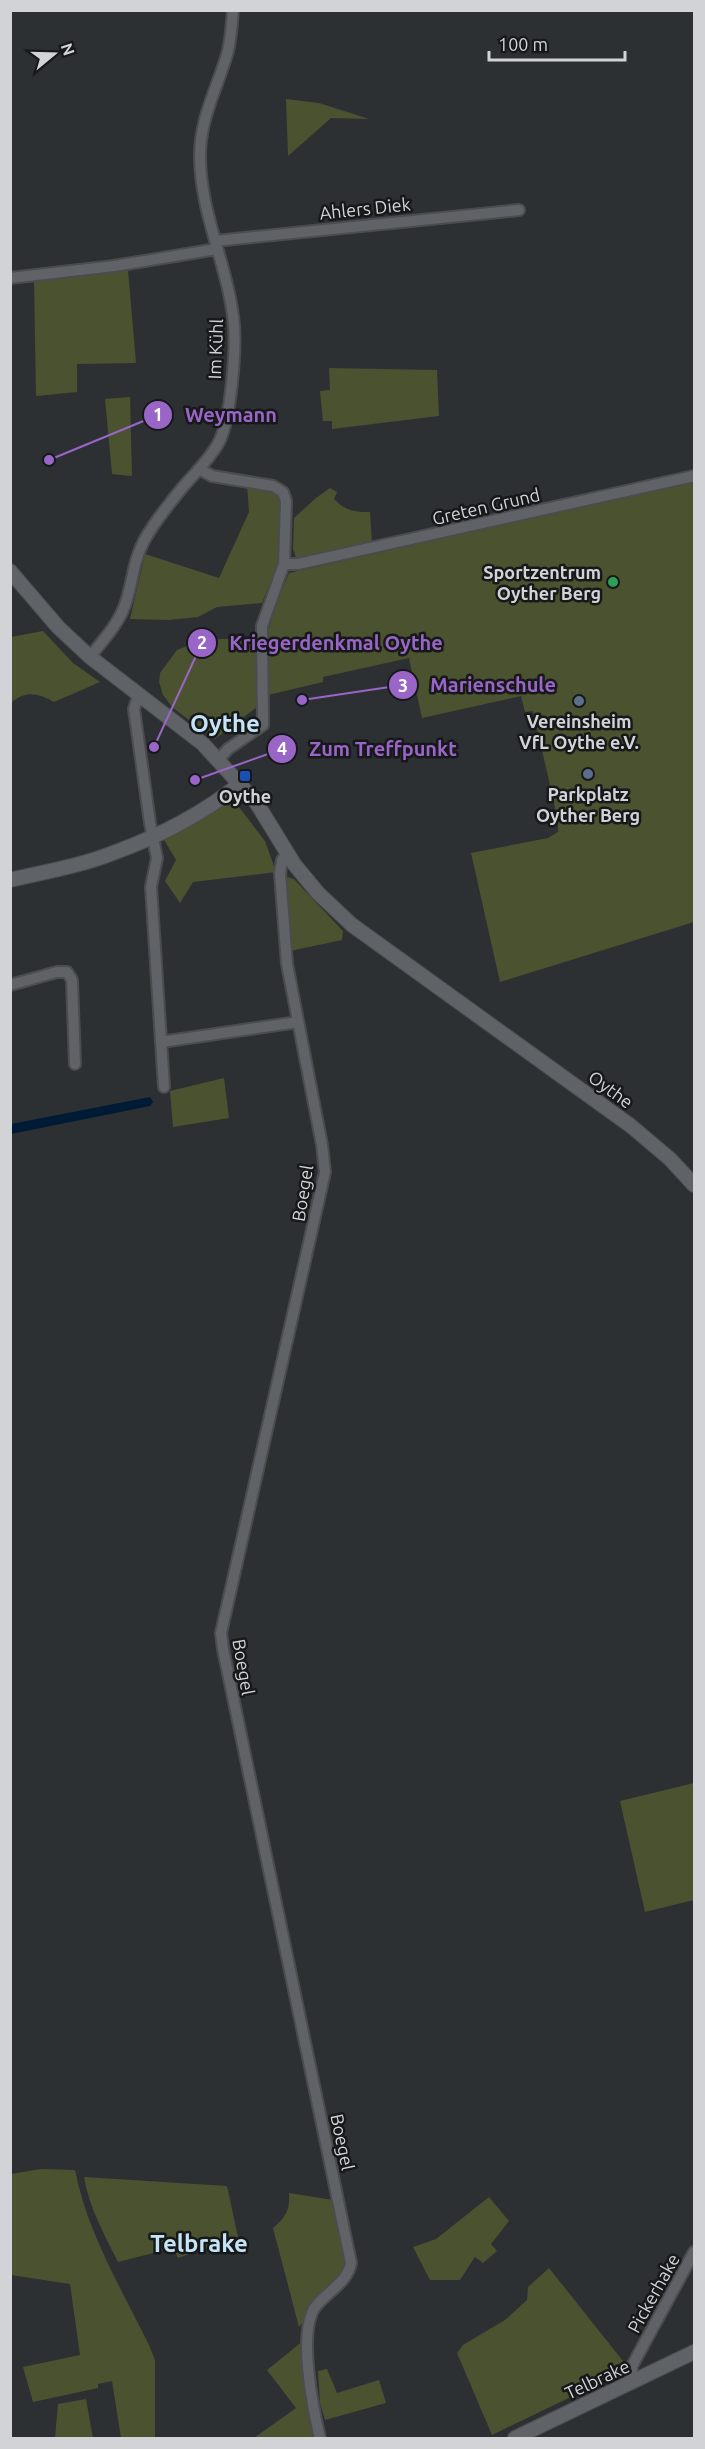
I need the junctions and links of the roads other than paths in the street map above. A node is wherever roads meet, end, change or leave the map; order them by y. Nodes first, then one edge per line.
1 (233, 10) edge
2 (519, 210) dead end
3 (216, 245) junction
4 (10, 278) edge
5 (199, 469) junction
6 (694, 476) edge
7 (284, 564) junction
8 (10, 572) edge
9 (90, 657) junction
10 (138, 696) junction
11 (219, 759) junction
12 (241, 783) junction
13 (153, 836) junction
14 (288, 854) junction
15 (10, 880) edge
16 (10, 985) edge
17 (298, 1022) junction
18 (161, 1042) junction
19 (75, 1064) dead end
20 (164, 1087) dead end
21 (694, 1185) edge
22 (694, 2252) edge
23 (694, 2352) edge
24 (632, 2383) junction
25 (321, 2439) edge
26 (515, 2439) edge

1 - 3 street, Im Kühl
2 - 3 street, Ahlers Diek
3 - 4 street, Ahlers Diek
3 - 5 street, Im Kühl
5 - 7 street
5 - 9 street, Im Kühl
6 - 7 street, Greten Grund
7 - 11 street
8 - 9 main road, Oythe
9 - 10 main road, Oythe
10 - 11 main road, Oythe
10 - 13 street
11 - 12 main road, Oythe
12 - 13 main road
12 - 14 main road, Oythe
13 - 15 main road
13 - 18 street
14 - 17 street, Boegel
14 - 21 main road, Oythe
16 - 19 street
17 - 18 street
17 - 25 street, Boegel
18 - 20 street
22 - 24 street, Pickerhake
23 - 24 main road, Telbrake
24 - 26 main road, Telbrake

